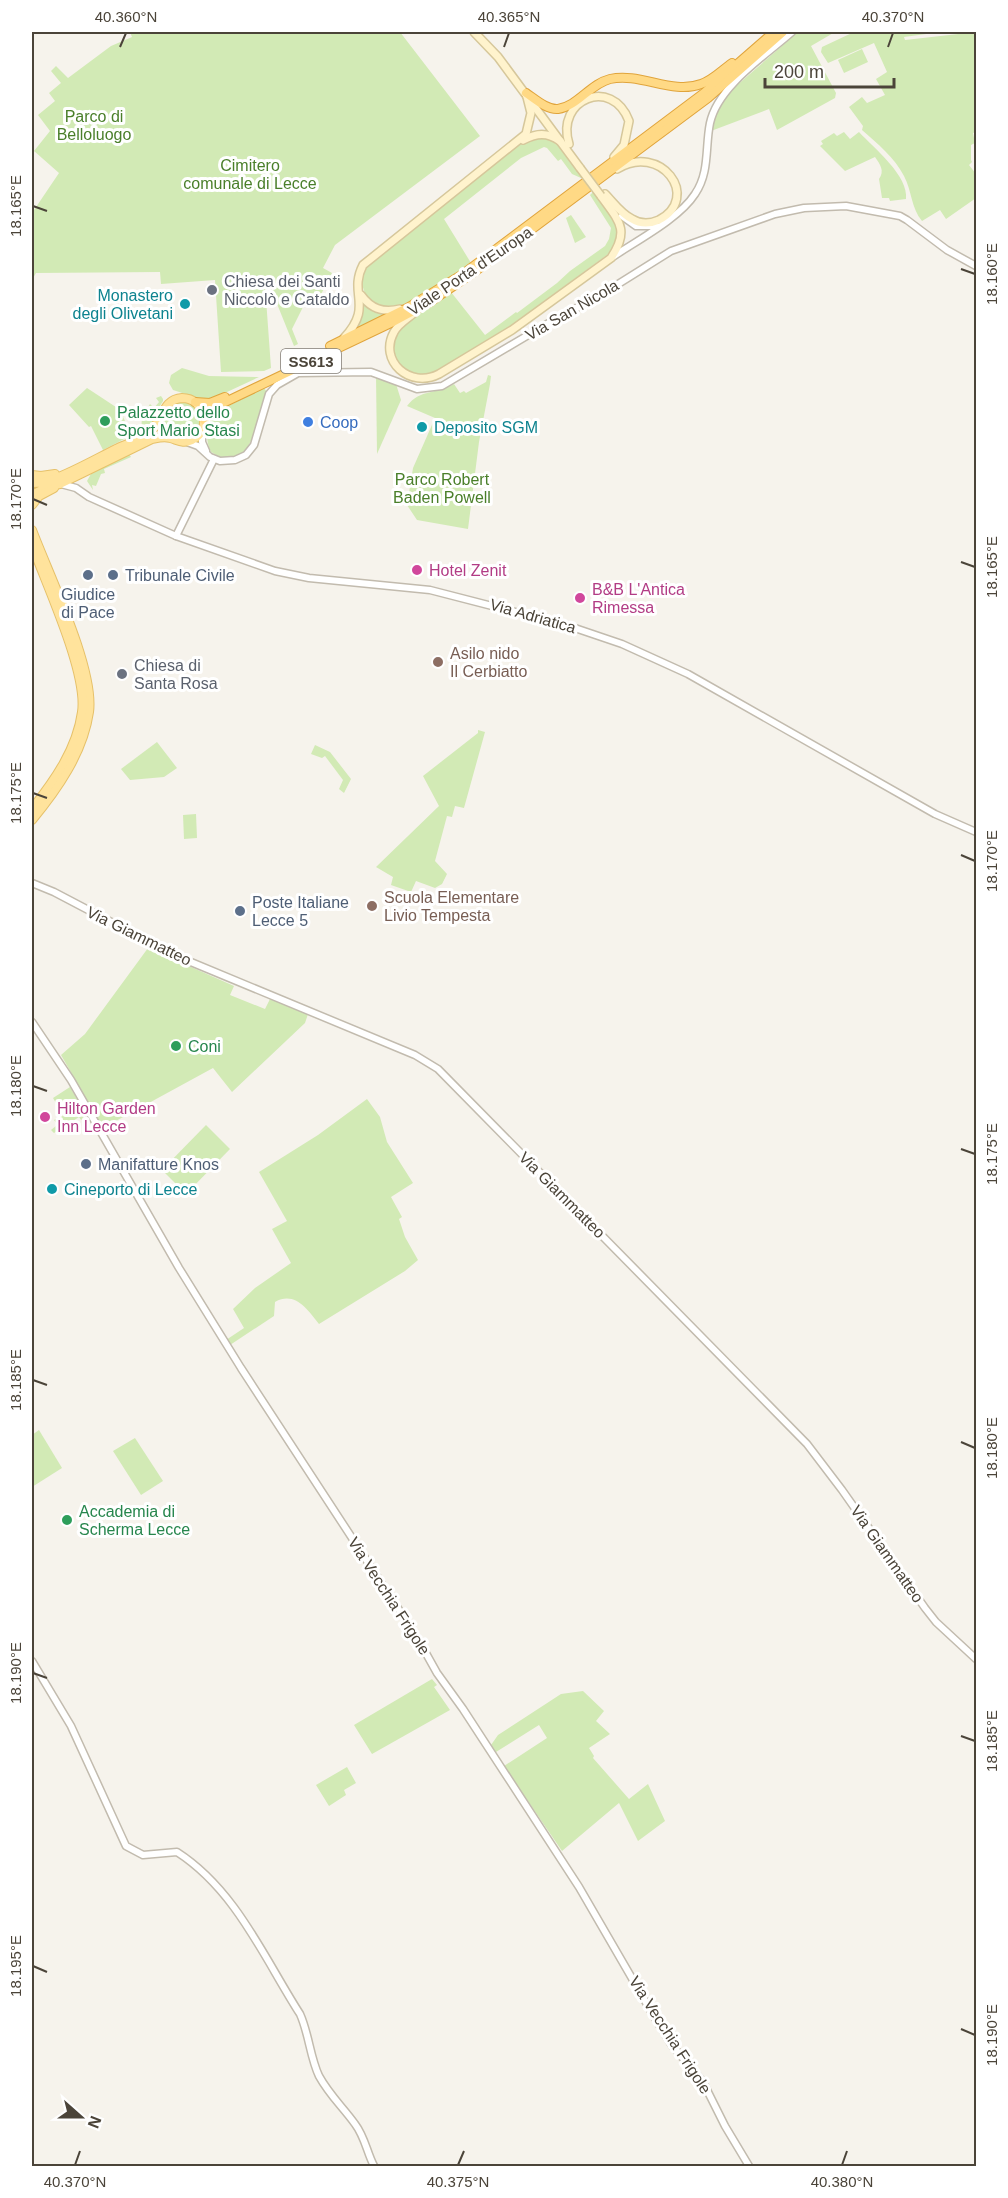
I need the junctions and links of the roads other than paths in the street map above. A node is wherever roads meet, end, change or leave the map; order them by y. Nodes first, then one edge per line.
1 (474, 32) edge
2 (772, 32) edge
3 (783, 32) edge
4 (792, 32) edge
5 (526, 93) junction
6 (518, 142) junction
7 (567, 145) junction
8 (600, 175) junction
9 (603, 195) junction
10 (660, 225) junction
11 (611, 258) junction
12 (976, 266) edge
13 (359, 292) junction
14 (409, 307) junction
15 (422, 307) junction
16 (342, 340) junction
17 (195, 402) junction
18 (161, 418) junction
19 (205, 421) junction
20 (202, 431) junction
21 (171, 438) junction
22 (186, 442) junction
23 (206, 452) junction
24 (214, 459) junction
25 (77, 468) junction
26 (32, 475) edge
27 (32, 483) edge
28 (60, 484) junction
29 (32, 495) edge
30 (32, 505) edge
31 (32, 530) edge
32 (176, 536) junction
33 (32, 544) edge
34 (32, 809) edge
35 (32, 820) edge
36 (976, 832) edge
37 (32, 883) edge
38 (32, 1022) edge
39 (976, 1659) edge
40 (32, 1661) edge
41 (374, 2166) edge
42 (749, 2166) edge

1 - 5 main road
2 - 5 highway
2 - 8 highway
3 - 8 highway
4 - 10 street
5 - 6 main road
5 - 7 main road
6 - 7 main road
6 - 13 main road
7 - 8 main road
7 - 9 main road, bridge
8 - 9 main road
8 - 14 highway, Viale Porta d'Europa
8 - 15 highway, Viale Porta d'Europa
9 - 10 street
9 - 11 main road
10 - 11 street
11 - 15 main road
12 - 24 street, Via San Nicola
13 - 14 main road
13 - 16 main road
14 - 16 highway, Viale Porta d'Europa
15 - 19 highway, Viale Porta d'Europa / SS613
16 - 17 highway, Viale Porta d'Europa / SS613
17 - 18 main road, Viale Porta d'Europa
17 - 19 main road
18 - 21 main road
18 - 25 main road, Viale Porta d'Europa
19 - 20 main road
20 - 22 main road
20 - 23 street
21 - 22 main road
21 - 28 main road
22 - 23 street
23 - 24 street
24 - 32 street
25 - 26 main road
25 - 27 main road, Viale Porta d'Europa
28 - 29 main road
28 - 30 main road
28 - 32 street, Via Adriatica
31 - 35 main road
32 - 36 street, Via Adriatica
33 - 34 main road
37 - 39 street, Via Giammatteo
38 - 42 street, Via Vecchia Frigole
40 - 41 street

